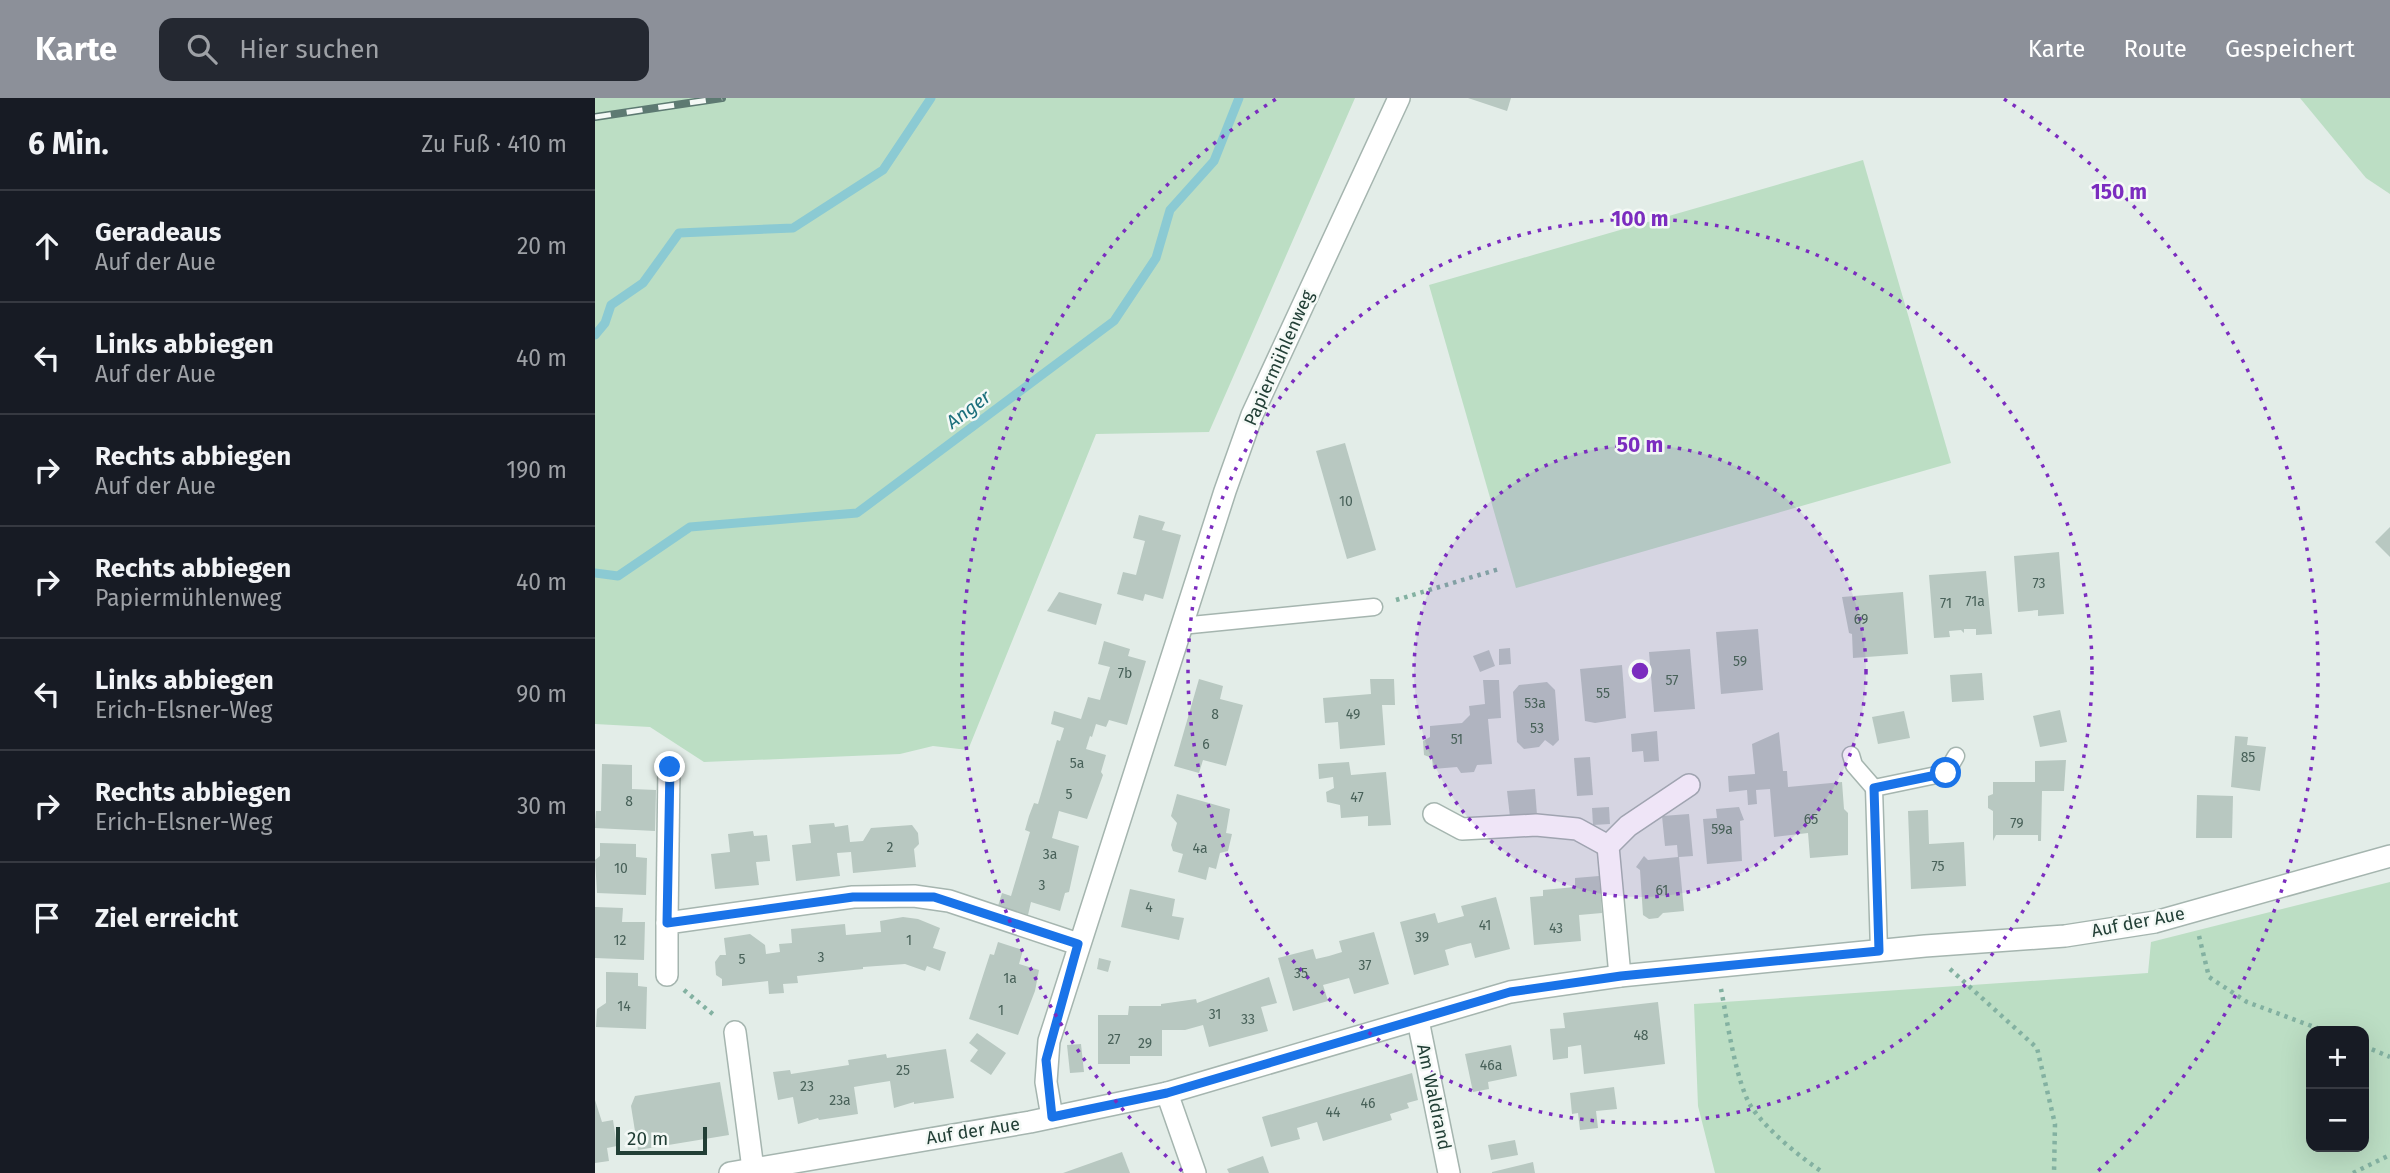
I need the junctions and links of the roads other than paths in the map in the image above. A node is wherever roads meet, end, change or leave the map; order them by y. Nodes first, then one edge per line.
1 (1399, 98) edge
2 (1374, 607) road end
3 (1181, 626) junction
4 (1851, 755) dead end
5 (1956, 756) dead end
6 (670, 767) dead end
7 (1689, 785) dead end
8 (1874, 788) junction
9 (1434, 814) dead end
10 (1608, 846) junction
11 (2390, 856) edge
12 (667, 923) junction
13 (1078, 944) junction
14 (1879, 951) junction
15 (667, 975) road end
16 (1621, 976) junction
17 (1418, 1020) junction
18 (735, 1032) road end
19 (1167, 1093) junction
20 (1052, 1117) junction
21 (753, 1169) junction
22 (730, 1173) edge
23 (1195, 1173) edge
24 (1449, 1173) edge

1 - 3 street, Papiermühlenweg
2 - 3 lane
3 - 13 street, Papiermühlenweg
4 - 8 lane
5 - 8 lane
6 - 12 street
7 - 10 street
8 - 14 lane
9 - 10 street
10 - 16 street
11 - 14 street, Auf der Aue
12 - 13 street
12 - 15 street
13 - 20 street, Papiermühlenweg
14 - 16 street, Auf der Aue
16 - 17 street, Auf der Aue
17 - 19 street, Auf der Aue
17 - 24 street, Am Waldrand
18 - 21 street
19 - 20 street, Auf der Aue
19 - 23 street
20 - 21 street, Auf der Aue
21 - 22 street, Auf der Aue

